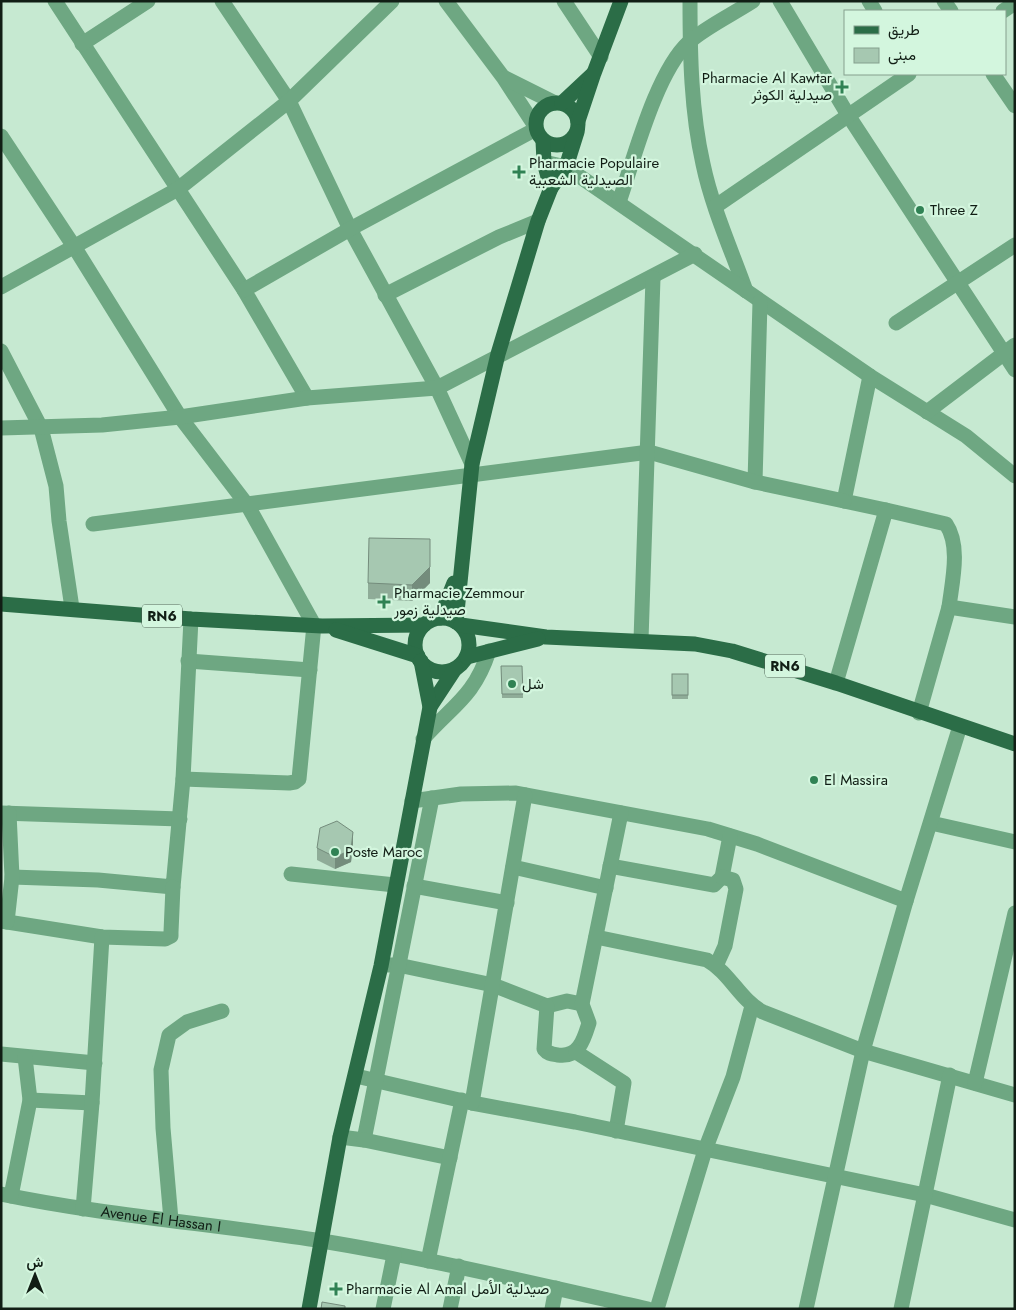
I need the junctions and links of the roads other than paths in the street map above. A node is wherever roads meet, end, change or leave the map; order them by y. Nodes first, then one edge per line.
1 (55, 1) edge
2 (148, 1) edge
3 (222, 1) edge
4 (392, 1) edge
5 (446, 1) edge
6 (564, 1) edge
7 (622, 1) edge
8 (690, 1) edge
9 (753, 1) edge
10 (780, 1) edge
11 (1015, 3) edge
12 (1004, 10) edge
13 (690, 41) junction
14 (82, 44) junction
15 (601, 57) junction
16 (594, 72) junction
17 (908, 75) edge
18 (994, 75) edge
19 (503, 77) junction
20 (289, 101) junction
21 (558, 103) junction
22 (1015, 106) edge
23 (848, 115) junction
24 (578, 127) junction
25 (538, 132) junction
26 (1, 136) edge
27 (544, 162) junction
28 (566, 166) junction
29 (551, 188) junction
30 (178, 189) junction
31 (619, 202) junction
32 (716, 206) junction
33 (538, 221) junction
34 (350, 229) junction
35 (1015, 245) edge
36 (75, 248) junction
37 (695, 254) junction
38 (653, 278) junction
39 (958, 283) junction
40 (1, 287) edge
41 (244, 290) junction
42 (746, 291) junction
43 (385, 295) junction
44 (760, 302) junction
45 (896, 323) dead end
46 (1009, 349) edge
47 (1, 351) edge
48 (498, 354) junction
49 (1015, 370) edge
50 (870, 376) junction
51 (437, 388) junction
52 (307, 398) junction
53 (928, 412) junction
54 (180, 417) junction
55 (1, 428) edge
56 (41, 428) junction
57 (649, 452) junction
58 (472, 470) junction
59 (1015, 476) edge
60 (756, 482) junction
61 (844, 501) junction
62 (248, 506) junction
63 (886, 510) junction
64 (93, 524) dead end
65 (460, 568) junction
66 (1, 604) edge
67 (949, 607) junction
68 (72, 608) junction
69 (1015, 617) edge
70 (440, 618) junction
71 (191, 619) junction
72 (458, 624) junction
73 (318, 625) junction
74 (424, 626) junction
75 (546, 636) junction
76 (641, 640) junction
77 (489, 651) junction
78 (466, 657) junction
79 (419, 659) junction
80 (188, 661) junction
81 (455, 669) junction
82 (310, 670) junction
83 (836, 682) junction
84 (430, 707) junction
85 (919, 713) junction
86 (960, 726) junction
87 (423, 739) junction
88 (1015, 744) edge
89 (183, 779) junction
90 (525, 795) junction
91 (432, 798) junction
92 (412, 802) junction
93 (5, 813) edge
94 (621, 813) junction
95 (180, 819) junction
96 (931, 823) junction
97 (730, 836) junction
98 (1015, 842) edge
99 (610, 866) junction
100 (513, 867) junction
101 (291, 874) dead end
102 (12, 877) junction
103 (722, 877) junction
104 (395, 886) junction
105 (414, 886) junction
106 (174, 887) junction
107 (606, 888) junction
108 (906, 900) junction
109 (507, 902) junction
110 (1015, 913) edge
111 (4, 922) edge
112 (596, 937) junction
113 (102, 938) junction
114 (398, 965) junction
115 (382, 966) junction
116 (716, 966) junction
117 (494, 985) junction
118 (582, 1004) junction
119 (547, 1006) junction
120 (752, 1006) junction
121 (222, 1011) dead end
122 (863, 1051) junction
123 (576, 1052) junction
124 (1, 1054) edge
125 (26, 1057) junction
126 (95, 1063) junction
127 (950, 1074) junction
128 (356, 1076) junction
129 (374, 1081) junction
130 (975, 1083) junction
131 (1015, 1095) edge
132 (30, 1100) junction
133 (467, 1102) junction
134 (92, 1103) junction
135 (616, 1131) junction
136 (340, 1137) junction
137 (364, 1140) junction
138 (705, 1150) junction
139 (450, 1158) junction
140 (834, 1176) junction
141 (6, 1195) edge
142 (925, 1195) junction
143 (83, 1209) junction
144 (172, 1220) junction
145 (1015, 1220) edge
146 (323, 1241) junction
147 (394, 1255) junction
148 (428, 1261) junction
149 (459, 1266) junction
150 (556, 1288) junction
151 (309, 1309) edge
152 (383, 1309) edge
153 (450, 1309) edge
154 (552, 1309) edge
155 (648, 1309) edge
156 (657, 1309) edge
157 (806, 1309) edge
158 (901, 1309) edge

1 - 14 street
2 - 14 street
3 - 20 street
4 - 20 street
5 - 19 street
6 - 15 street
7 - 15 main road
8 - 13 street
9 - 13 street
10 - 23 street
11 - 12 street
13 - 31 street
13 - 32 street
14 - 30 street
15 - 16 main road
16 - 21 main road
16 - 24 main road
17 - 23 street
18 - 22 street
19 - 21 street
19 - 25 street
20 - 30 street
20 - 34 street
21 - 24 main road
21 - 25 main road
23 - 32 street
23 - 39 street
24 - 25 main road
24 - 28 main road
25 - 27 main road
25 - 34 street
26 - 36 street
27 - 28 street
27 - 29 main road
28 - 29 main road
28 - 31 street
29 - 33 main road
30 - 36 street
30 - 41 street
31 - 37 street
32 - 42 street
33 - 43 street
33 - 48 main road
34 - 41 street
34 - 43 street
35 - 39 street
36 - 40 street
36 - 54 street
37 - 38 street
37 - 42 street
38 - 48 street
38 - 57 street
39 - 45 street
39 - 46 street
41 - 52 street
42 - 44 street
43 - 51 street
44 - 50 street
44 - 60 street
46 - 49 street
46 - 53 street
47 - 56 street
48 - 51 street
48 - 58 main road
50 - 53 street
50 - 61 street
51 - 52 street
51 - 58 street
52 - 54 street
53 - 59 street
54 - 56 street
54 - 62 street
55 - 56 street
56 - 68 street
57 - 58 street
57 - 60 street
57 - 76 street
58 - 62 street
58 - 65 main road
60 - 61 street
61 - 63 street
62 - 64 street
62 - 73 street
63 - 67 street
63 - 83 street
65 - 70 main road
65 - 72 main road
66 - 68 main road, RN6
67 - 69 street
67 - 85 street
68 - 71 main road, RN6
70 - 72 main road, RN6
70 - 74 main road, RN6
71 - 73 main road, RN6
71 - 80 street
72 - 75 main road, RN6
72 - 78 main road
73 - 74 main road, RN6
73 - 79 main road, RN6
73 - 82 street
74 - 79 main road
75 - 76 main road, RN6
75 - 77 main road, RN6
76 - 83 main road, RN6
77 - 78 main road, RN6
77 - 87 street
78 - 81 main road
79 - 81 main road, RN6
79 - 84 main road
80 - 82 street
80 - 89 street
81 - 84 main road
82 - 89 street
83 - 85 main road, RN6
84 - 87 main road
85 - 86 main road, RN6
86 - 88 main road, RN6
86 - 96 street
87 - 92 main road
89 - 95 street
90 - 91 street
90 - 94 street
90 - 100 street
91 - 92 street
91 - 105 street
92 - 104 main road
93 - 95 street
93 - 102 street
94 - 97 street
94 - 99 street
95 - 106 street
96 - 98 street
96 - 108 street
97 - 103 street
97 - 108 street
99 - 103 street
99 - 107 street
100 - 107 street
100 - 109 street
101 - 104 street
102 - 106 street
102 - 111 street
103 - 116 street
104 - 115 main road
105 - 109 street
105 - 114 street
106 - 113 street
107 - 112 street
108 - 122 street
109 - 117 street
110 - 130 street
111 - 113 street
112 - 116 street
112 - 118 street
113 - 126 street
114 - 115 street
114 - 117 street
114 - 129 street
115 - 128 main road
116 - 120 street
117 - 119 street
117 - 133 street
118 - 119 street
118 - 123 street
119 - 123 street
120 - 122 street
120 - 138 street
121 - 144 street
122 - 127 street
122 - 140 street
123 - 135 street
124 - 125 street
125 - 126 street
125 - 132 street
126 - 134 street
127 - 130 street
127 - 142 street
128 - 129 street
128 - 136 main road
129 - 133 street
129 - 137 street
130 - 131 street
132 - 134 street
132 - 141 street
133 - 135 street
133 - 139 street
134 - 143 street
135 - 138 street
136 - 137 street
136 - 146 main road
137 - 139 street
138 - 140 street
138 - 156 street
139 - 148 street
140 - 142 street
140 - 157 street
141 - 143 street, Avenue El Hassan I
142 - 145 street
142 - 158 street
143 - 144 street, Avenue El Hassan I
144 - 146 street, Avenue El Hassan I
146 - 147 street, Avenue El Hassan I
146 - 151 main road
147 - 148 street, Avenue El Hassan I
147 - 152 street
148 - 149 street, Avenue El Hassan I
149 - 150 street, Avenue El Hassan I
149 - 153 street
150 - 154 street
150 - 155 street, Avenue El Hassan I

